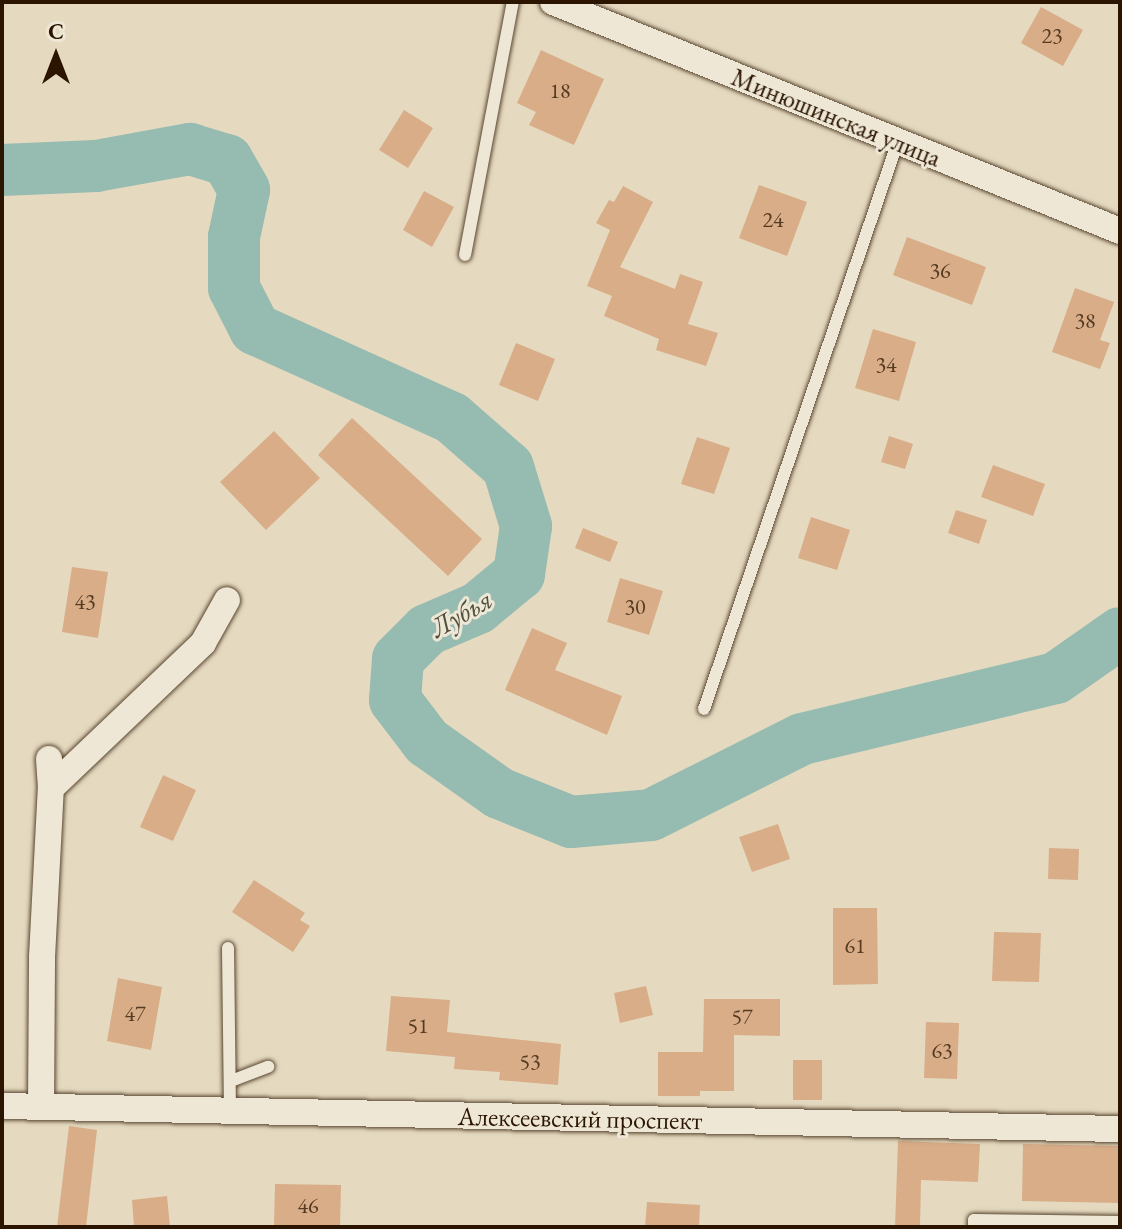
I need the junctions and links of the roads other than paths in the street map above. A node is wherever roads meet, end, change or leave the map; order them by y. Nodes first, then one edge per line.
1 (513, 2) edge
2 (553, 2) edge
3 (897, 144) junction
4 (1120, 231) edge
5 (465, 255) dead end
6 (227, 600) dead end
7 (704, 709) dead end
8 (49, 759) dead end
9 (51, 788) junction
10 (228, 948) dead end
11 (268, 1067) dead end
12 (231, 1081) junction
13 (2, 1106) edge
14 (41, 1107) junction
15 (230, 1111) junction
16 (1120, 1129) edge
17 (1120, 1222) edge
18 (974, 1227) edge

1 - 5 lane
2 - 3 street, Минюшинская улица
3 - 4 street, Минюшинская улица
3 - 7 lane
6 - 9 street
8 - 9 street
9 - 14 street
10 - 12 lane
11 - 12 lane
12 - 15 lane
13 - 14 street, Алексеевский проспект
14 - 15 street, Алексеевский проспект
15 - 16 street, Алексеевский проспект
17 - 18 lane

